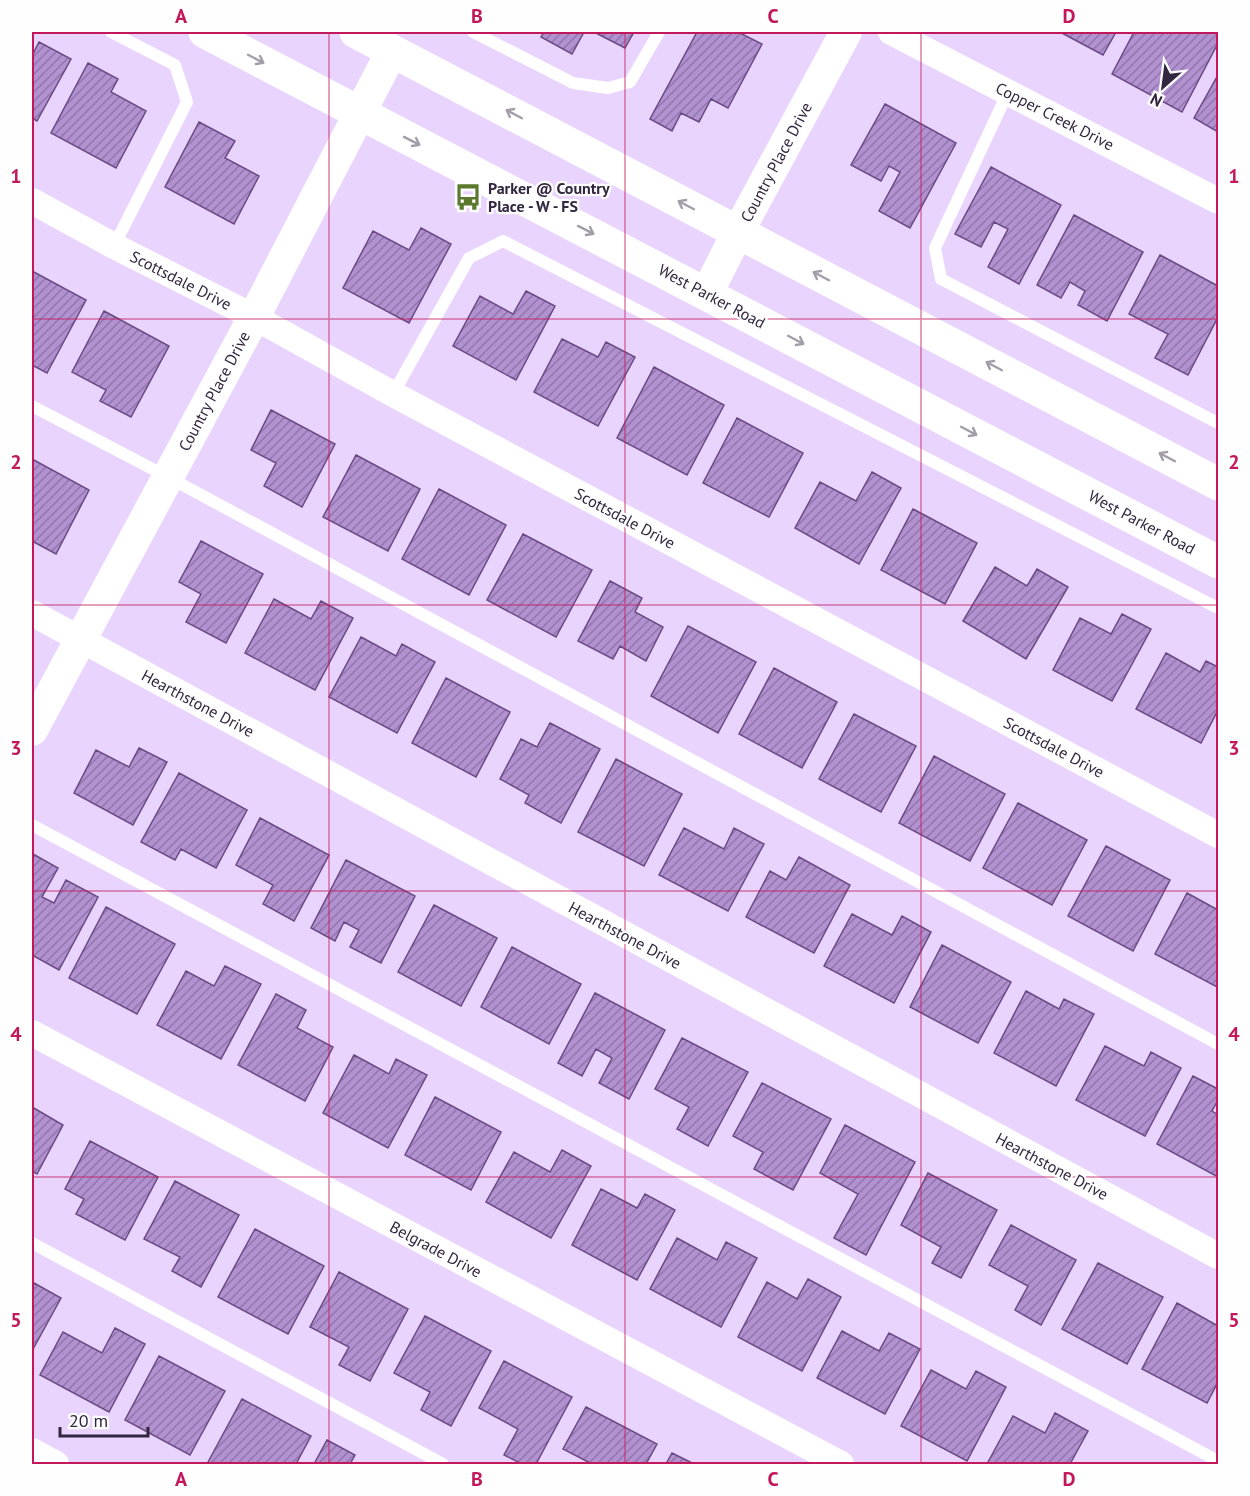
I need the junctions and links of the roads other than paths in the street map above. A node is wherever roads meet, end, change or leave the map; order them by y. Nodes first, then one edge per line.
1 (111, 32) edge
2 (205, 32) edge
3 (356, 32) edge
4 (473, 32) edge
5 (659, 32) edge
6 (846, 32) edge
7 (891, 32) edge
8 (392, 51) junction
9 (1008, 92) junction
10 (360, 114) junction
11 (32, 201) edge
12 (1218, 201) edge
13 (738, 232) junction
14 (114, 246) junction
15 (707, 293) junction
16 (254, 317) junction
17 (393, 394) junction
18 (32, 406) edge
19 (1218, 423) edge
20 (168, 477) junction
21 (1218, 484) edge
22 (1218, 562) edge
23 (1218, 608) edge
24 (32, 613) edge
25 (80, 639) junction
26 (32, 730) edge
27 (32, 825) edge
28 (1218, 835) edge
29 (32, 1033) edge
30 (1218, 1044) edge
31 (32, 1243) edge
32 (1218, 1256) edge
33 (32, 1451) edge
34 (1218, 1461) edge
35 (56, 1464) edge
36 (443, 1464) edge
37 (841, 1464) edge

1 - 14 lane
2 -> 10 main road, West Parker Road
3 - 8 main road
4 - 5 lane
6 - 13 street, Country Place Drive
7 - 9 street, Copper Creek Drive
8 - 10 street, Country Place Drive
13 -> 8 main road
9 - 12 street, Copper Creek Drive
9 - 19 lane
10 -> 15 main road, West Parker Road
10 - 16 street, Country Place Drive
11 - 14 street, Scottsdale Drive
13 - 15 street, Country Place Drive
21 -> 13 main road
14 - 16 street, Scottsdale Drive
15 -> 22 main road, West Parker Road
16 - 17 street, Scottsdale Drive
16 - 20 street, Country Place Drive
17 - 23 lane
17 - 28 street, Scottsdale Drive
18 - 20 lane
20 - 25 street, Country Place Drive
20 - 30 lane
24 - 25 street, Hearthstone Drive
25 - 26 street, Country Place Drive
25 - 32 street, Hearthstone Drive
27 - 34 lane
29 - 37 street, Belgrade Drive
31 - 36 lane
33 - 35 street

